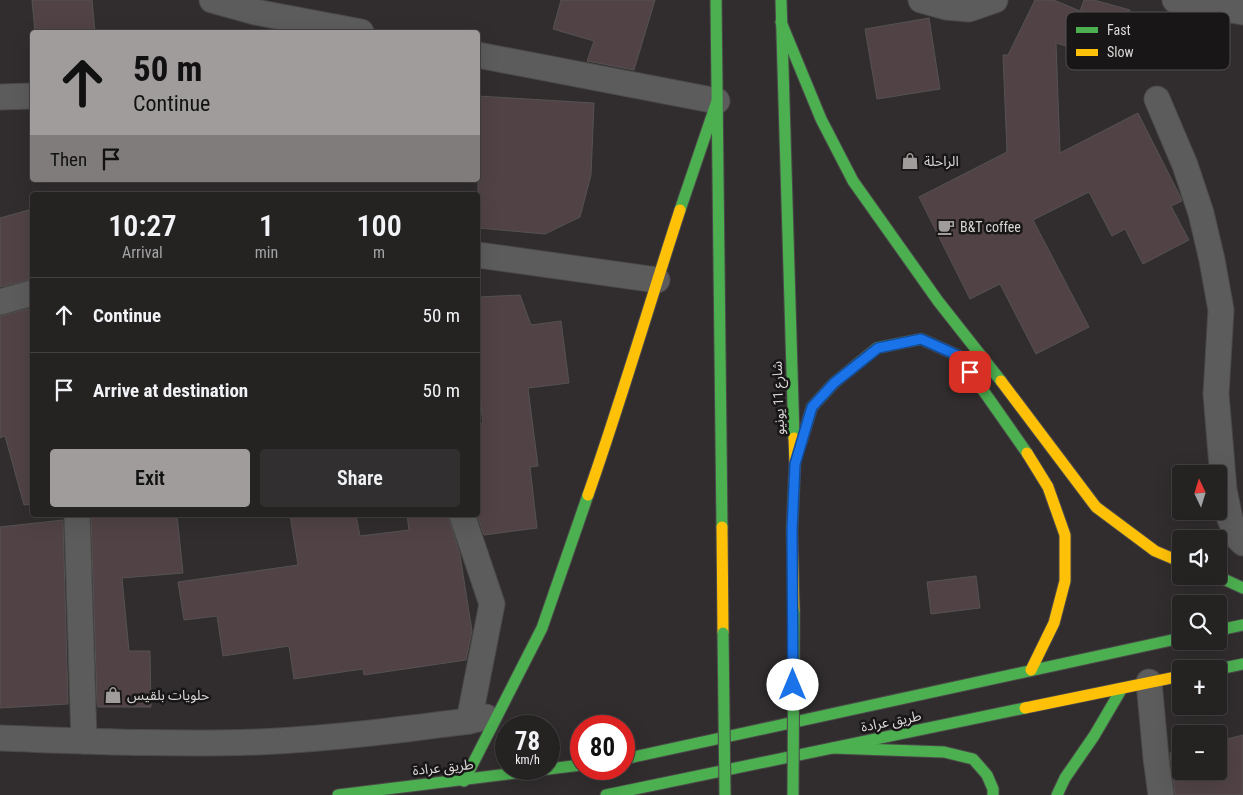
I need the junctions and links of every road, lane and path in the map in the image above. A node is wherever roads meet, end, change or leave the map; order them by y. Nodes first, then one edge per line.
1 (212, 0) edge
2 (716, 0) edge
3 (781, 0) edge
4 (921, 0) edge
5 (995, 0) edge
6 (1175, 0) edge
7 (1243, 12) edge
8 (781, 22) junction
9 (350, 30) edge
10 (480, 55) edge
11 (30, 96) edge
12 (0, 97) edge
13 (1157, 99) dead end
14 (717, 101) junction
15 (480, 255) edge
16 (657, 280) junction
17 (30, 294) edge
18 (0, 302) edge
19 (795, 464) junction
20 (77, 517) edge
21 (463, 517) edge
22 (1243, 543) edge
23 (1172, 558) edge
24 (1227, 581) edge
25 (1243, 588) edge
26 (1243, 625) edge
27 (1227, 628) edge
28 (1172, 640) edge
29 (1243, 664) edge
30 (1227, 667) edge
31 (1031, 670) junction
32 (1172, 678) edge
33 (1149, 682) junction
34 (1121, 690) junction
35 (499, 714) junction
36 (469, 721) junction
37 (0, 738) edge
38 (84, 741) junction
39 (834, 748) junction
40 (635, 757) edge
41 (570, 767) edge
42 (464, 780) junction
43 (338, 795) edge
44 (606, 795) edge
45 (725, 795) edge
46 (793, 795) edge
47 (993, 795) edge
48 (1057, 795) edge
49 (1161, 795) edge

1 - 9 street
2 - 14 main road
3 - 8 main road, شارع 11 يونيو
4 - 5 street
6 - 7 street
8 - 19 main road, شارع 11 يونيو
8 - 23 main road
10 - 14 street
11 - 12 street
13 - 22 street
14 - 16 main road
14 - 45 main road, bridge
15 - 16 street
16 - 35 main road
17 - 18 street
19 - 31 main road
19 - 46 main road, شارع 11 يونيو, bridge
20 - 38 street
21 - 36 street
24 - 25 main road
26 - 27 main road
28 - 31 main road, طريق عرادة
29 - 30 main road
31 - 40 main road, طريق عرادة
32 - 33 main road, طريق عرادة
33 - 34 main road, طريق عرادة
33 - 49 street
34 - 39 main road, طريق عرادة
34 - 48 main road
35 - 36 street
35 - 42 main road
36 - 38 street
37 - 38 street
39 - 44 main road, طريق عرادة
39 - 47 main road
41 - 42 main road, طريق عرادة
42 - 43 main road, طريق عرادة

